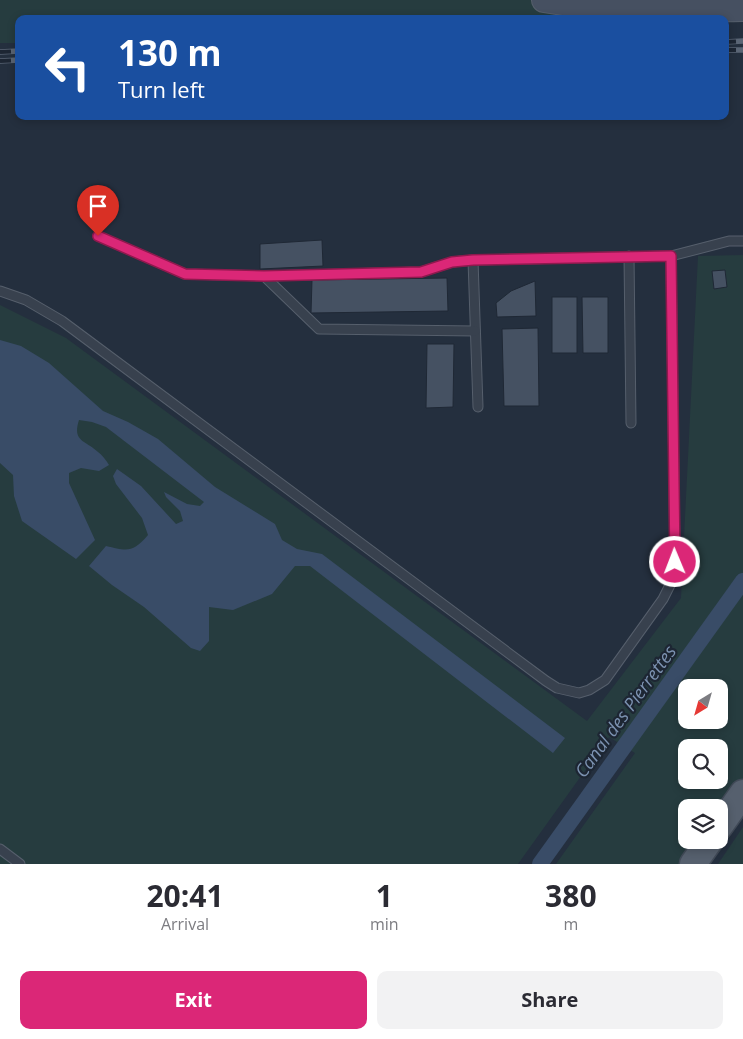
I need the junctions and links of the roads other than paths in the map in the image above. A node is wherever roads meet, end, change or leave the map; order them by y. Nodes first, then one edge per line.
1 (544, 0) edge
2 (733, 9) edge
3 (98, 236) dead end
4 (743, 241) edge
5 (629, 256) junction
6 (671, 256) junction
7 (473, 260) junction
8 (264, 276) junction
9 (0, 291) edge
10 (475, 331) junction
11 (478, 407) dead end
12 (631, 423) dead end
13 (743, 793) edge
14 (728, 814) edge
15 (0, 849) edge
16 (704, 849) edge
17 (20, 864) edge
18 (693, 864) edge

1 - 2 street
3 - 8 lane
4 - 6 lane
5 - 6 lane
5 - 7 lane
5 - 12 lane
6 - 9 lane
7 - 8 lane
7 - 10 lane
8 - 10 lane
10 - 11 lane
13 - 14 main road
15 - 17 lane
16 - 18 main road

